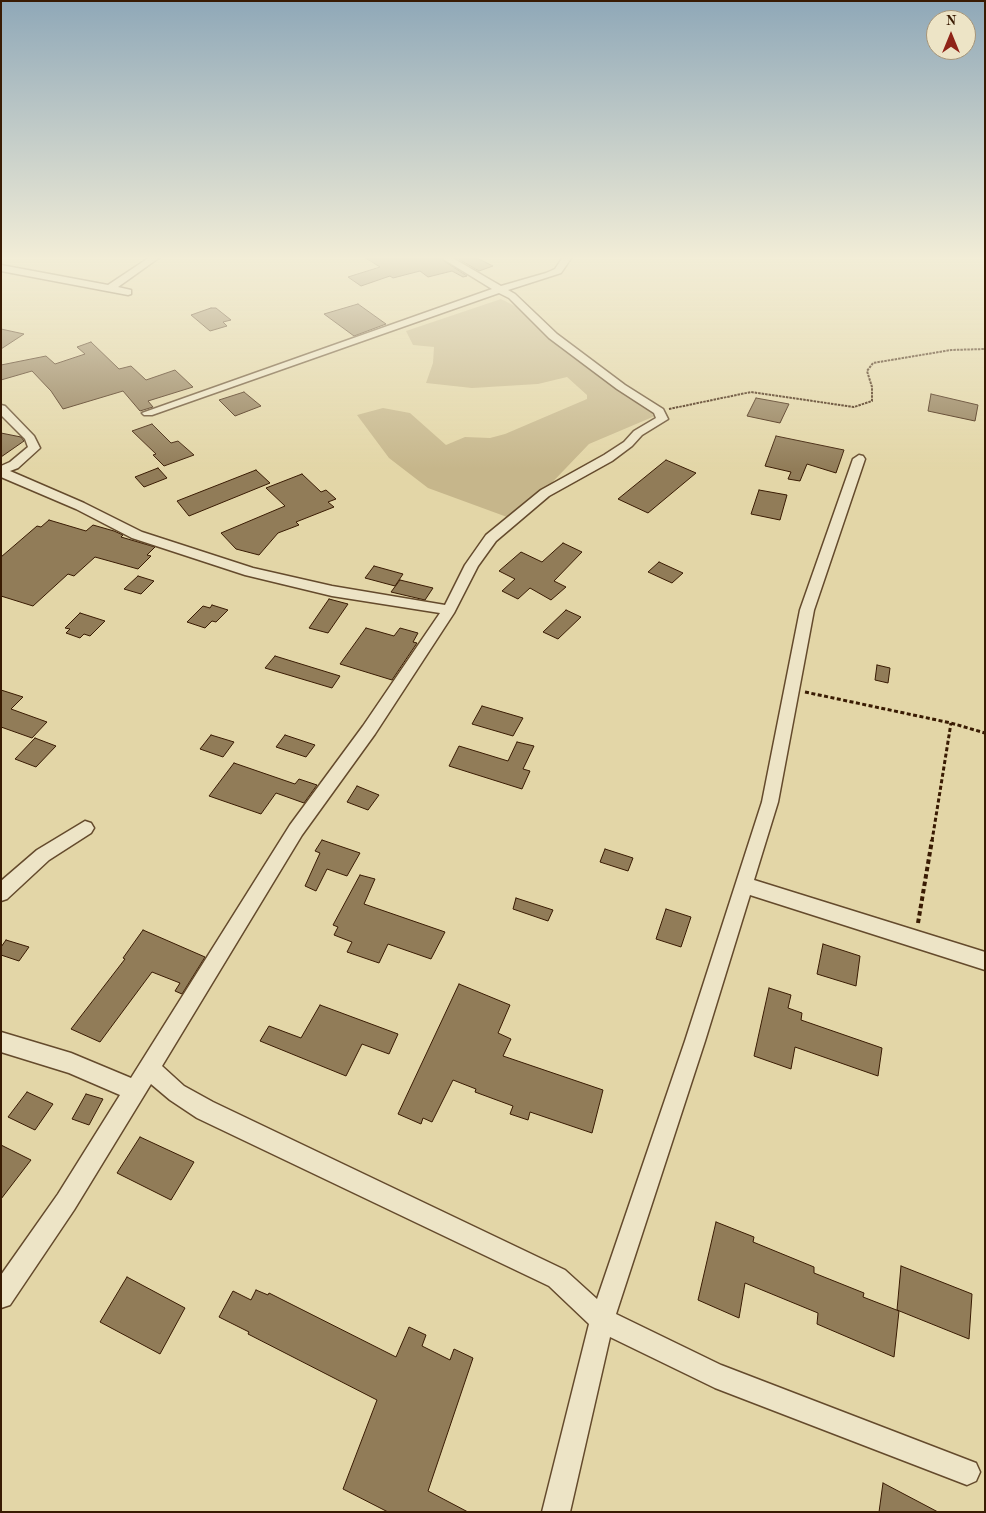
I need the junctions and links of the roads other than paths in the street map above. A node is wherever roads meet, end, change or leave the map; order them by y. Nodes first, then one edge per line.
1 (390, 328) edge
2 (546, 328) edge
3 (1, 408) edge
4 (148, 413) dead end
5 (859, 459) dead end
6 (1, 471) edge
7 (449, 610) junction
8 (84, 828) dead end
9 (744, 884) junction
10 (1, 893) edge
11 (985, 961) edge
12 (1, 1042) edge
13 (148, 1067) junction
14 (134, 1090) junction
15 (1, 1296) edge
16 (602, 1320) junction
17 (967, 1472) dead end
18 (556, 1512) edge

1 - 4 street
2 - 7 street
3 - 6 street
5 - 9 street
6 - 7 street
7 - 13 street
8 - 10 street
9 - 11 street
9 - 16 street
12 - 14 street
13 - 14 street
13 - 16 street
14 - 15 street
16 - 17 street
16 - 18 street

